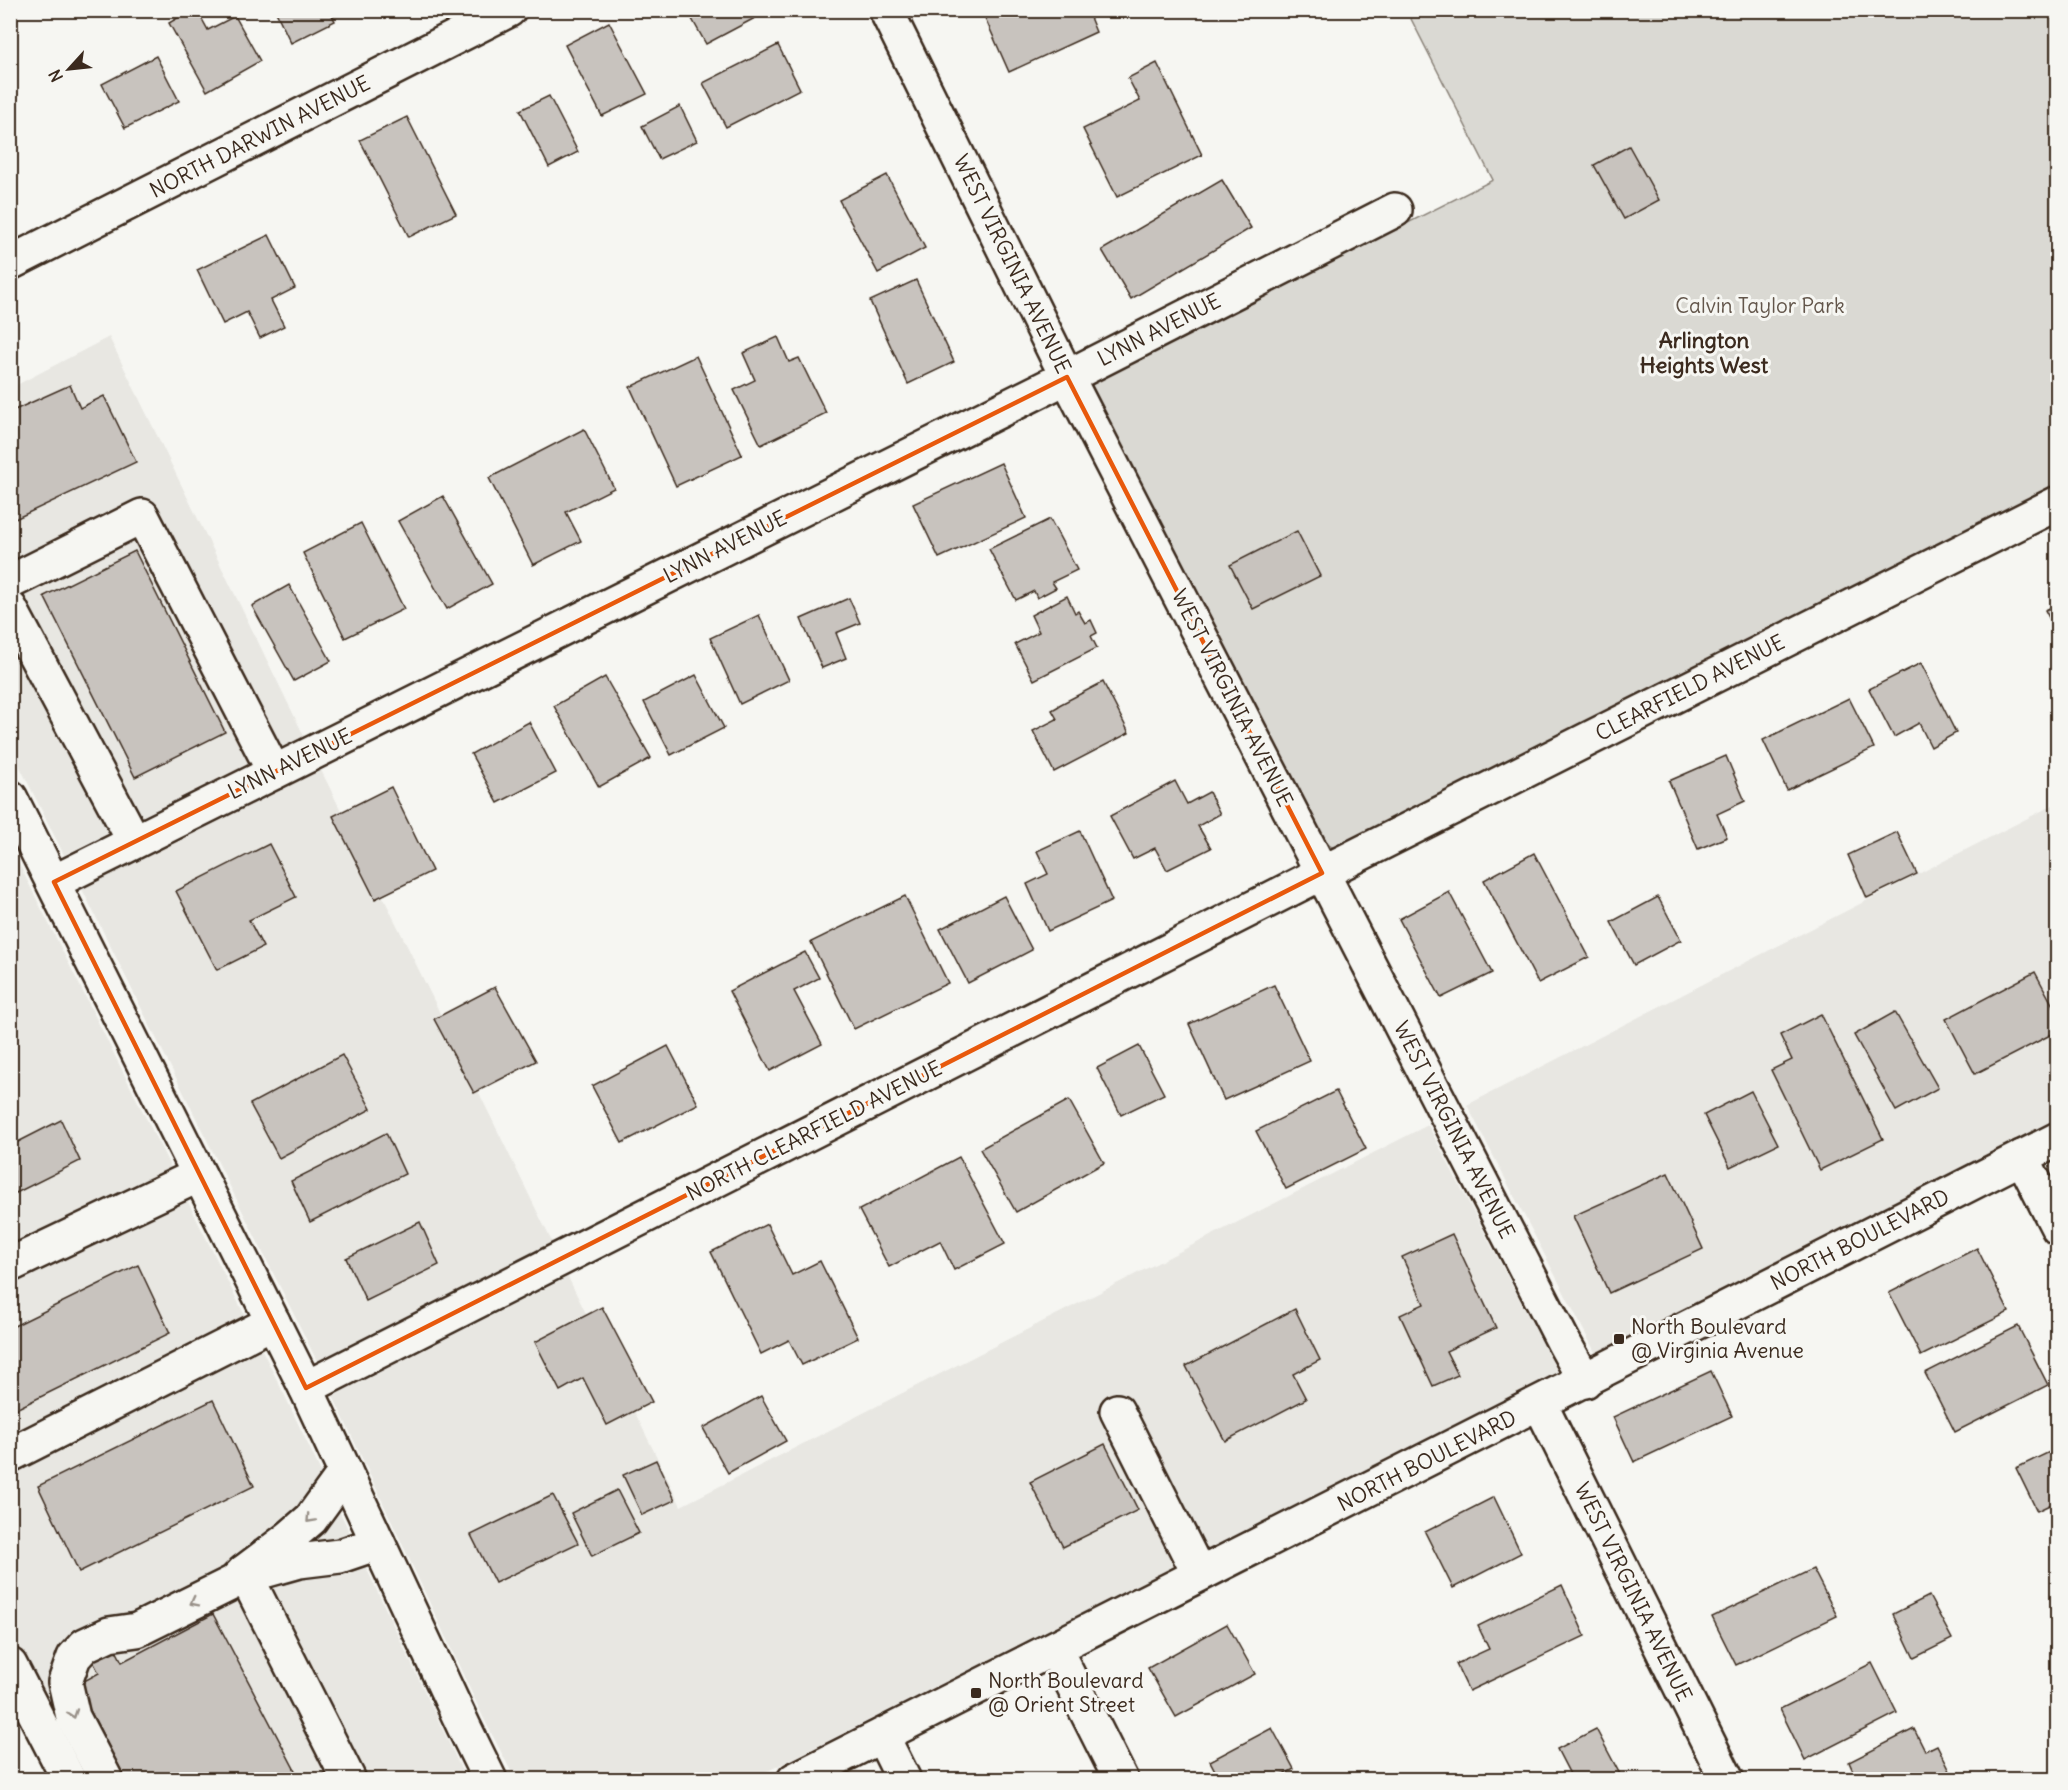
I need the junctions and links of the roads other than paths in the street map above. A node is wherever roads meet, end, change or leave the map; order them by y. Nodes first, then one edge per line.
1 (509, 10) edge
2 (886, 10) edge
3 (1395, 210) dead end
4 (10, 262) edge
5 (1067, 377) junction
6 (2058, 503) edge
7 (10, 582) edge
8 (10, 608) edge
9 (274, 772) junction
10 (10, 797) edge
11 (134, 842) junction
12 (1322, 873) junction
13 (54, 882) junction
14 (2058, 1139) edge
15 (2022, 1157) junction
16 (199, 1175) junction
17 (2058, 1228) edge
18 (10, 1265) edge
19 (273, 1322) junction
20 (1585, 1381) junction
21 (306, 1388) junction
22 (1540, 1404) junction
23 (1117, 1411) dead end
24 (10, 1455) edge
25 (345, 1472) junction
26 (378, 1543) junction
27 (244, 1572) junction
28 (1199, 1574) junction
29 (1055, 1649) junction
30 (10, 1665) edge
31 (882, 1736) junction
32 (69, 1779) edge
33 (106, 1779) edge
34 (349, 1779) edge
35 (490, 1779) edge
36 (794, 1779) edge
37 (904, 1779) edge
38 (1121, 1779) edge
39 (1727, 1779) edge

1 - 4 street, NORTH DARWIN AVENUE
2 - 5 street, WEST VIRGINIA AVENUE
3 - 5 street, LYNN AVENUE
5 - 9 street, LYNN AVENUE
5 - 12 street, WEST VIRGINIA AVENUE
6 - 12 street, CLEARFIELD AVENUE
7 - 9 street
8 - 11 street
9 - 11 street, LYNN AVENUE
10 - 13 street
11 - 13 street, LYNN AVENUE
12 - 20 street, WEST VIRGINIA AVENUE
12 - 21 street, NORTH CLEARFIELD AVENUE
13 - 16 street
14 - 15 street, NORTH BOULEVARD
15 - 17 street
15 - 20 street, NORTH BOULEVARD
16 - 18 street
16 - 19 street
19 - 21 street
19 - 24 street
20 - 22 street, NORTH BOULEVARD
21 - 25 street
22 - 28 street, NORTH BOULEVARD
22 - 39 street, WEST VIRGINIA AVENUE
23 - 28 street
25 - 26 street
25 -> 27 street
26 - 27 street
26 - 35 street
27 -> 33 street
27 - 34 street
28 - 29 street, NORTH BOULEVARD
29 - 31 street, NORTH BOULEVARD
29 - 38 street
30 - 32 street
31 - 36 street, NORTH BOULEVARD
31 - 37 street

